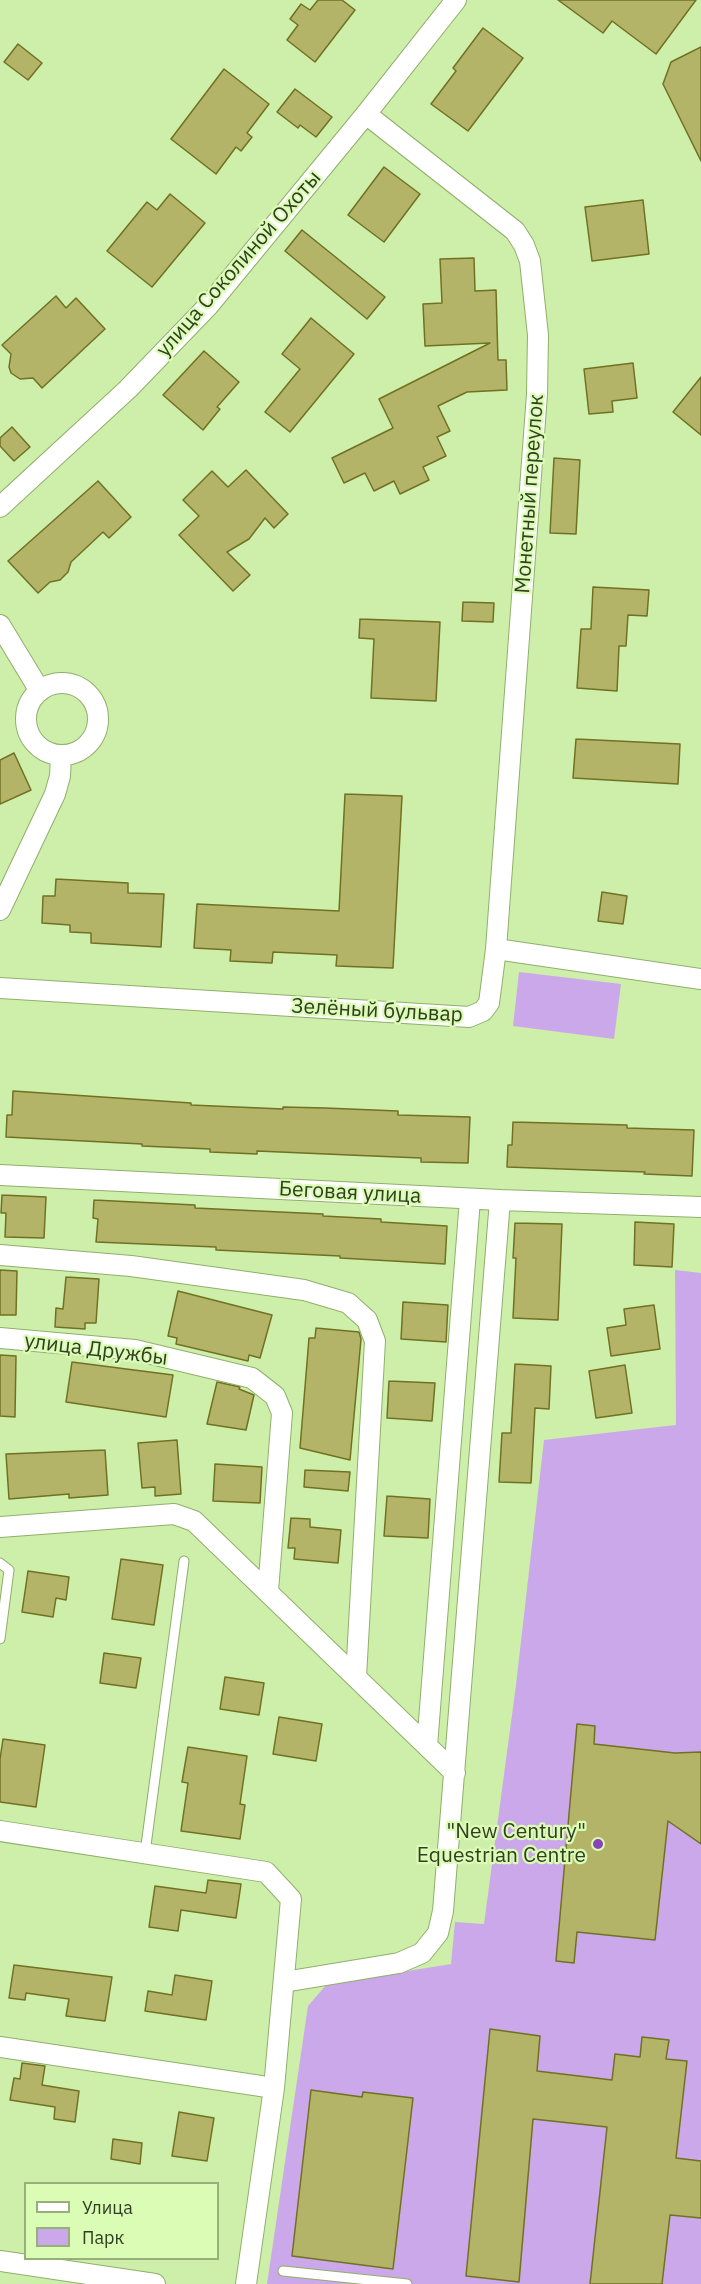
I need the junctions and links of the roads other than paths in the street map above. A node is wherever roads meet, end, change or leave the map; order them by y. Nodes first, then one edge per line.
1 (456, 0) edge
2 (366, 114) junction
3 (0, 507) edge
4 (0, 625) edge
5 (40, 691) junction
6 (62, 755) junction
7 (0, 910) edge
8 (496, 949) junction
9 (701, 979) edge
10 (0, 988) edge
11 (0, 1175) edge
12 (470, 1199) junction
13 (500, 1200) junction
14 (701, 1206) edge
15 (0, 1255) edge
16 (0, 1338) edge
17 (0, 1527) edge
18 (184, 1561) dead end
19 (0, 1563) edge
20 (268, 1592) junction
21 (0, 1639) edge
22 (356, 1677) junction
23 (427, 1746) junction
24 (455, 1773) junction
25 (0, 1831) edge
26 (145, 1853) junction
27 (284, 1982) junction
28 (0, 2048) edge
29 (274, 2088) junction
30 (0, 2261) edge
31 (283, 2271) dead end
32 (155, 2284) edge
33 (246, 2284) edge
34 (407, 2284) edge

1 - 2 street, улица Соколиной Охоты
2 - 3 street, улица Соколиной Охоты
2 - 8 street, Монетный переулок
4 - 5 street
5 - 6 street
5 - 6 street
6 - 7 street
8 - 9 street
8 - 10 street, Зелёный бульвар
11 - 12 street, Беговая улица
12 - 13 street, Беговая улица
12 - 23 street
13 - 14 street, Беговая улица
13 - 24 street
15 - 22 street
16 - 20 street, улица Дружбы
17 - 20 street
18 - 26 lane
19 - 21 lane
20 - 22 street
22 - 23 street
23 - 24 street
24 - 27 street
25 - 26 street
26 - 27 street
27 - 29 street
28 - 29 street
29 - 33 street
30 - 32 street
31 - 34 lane

